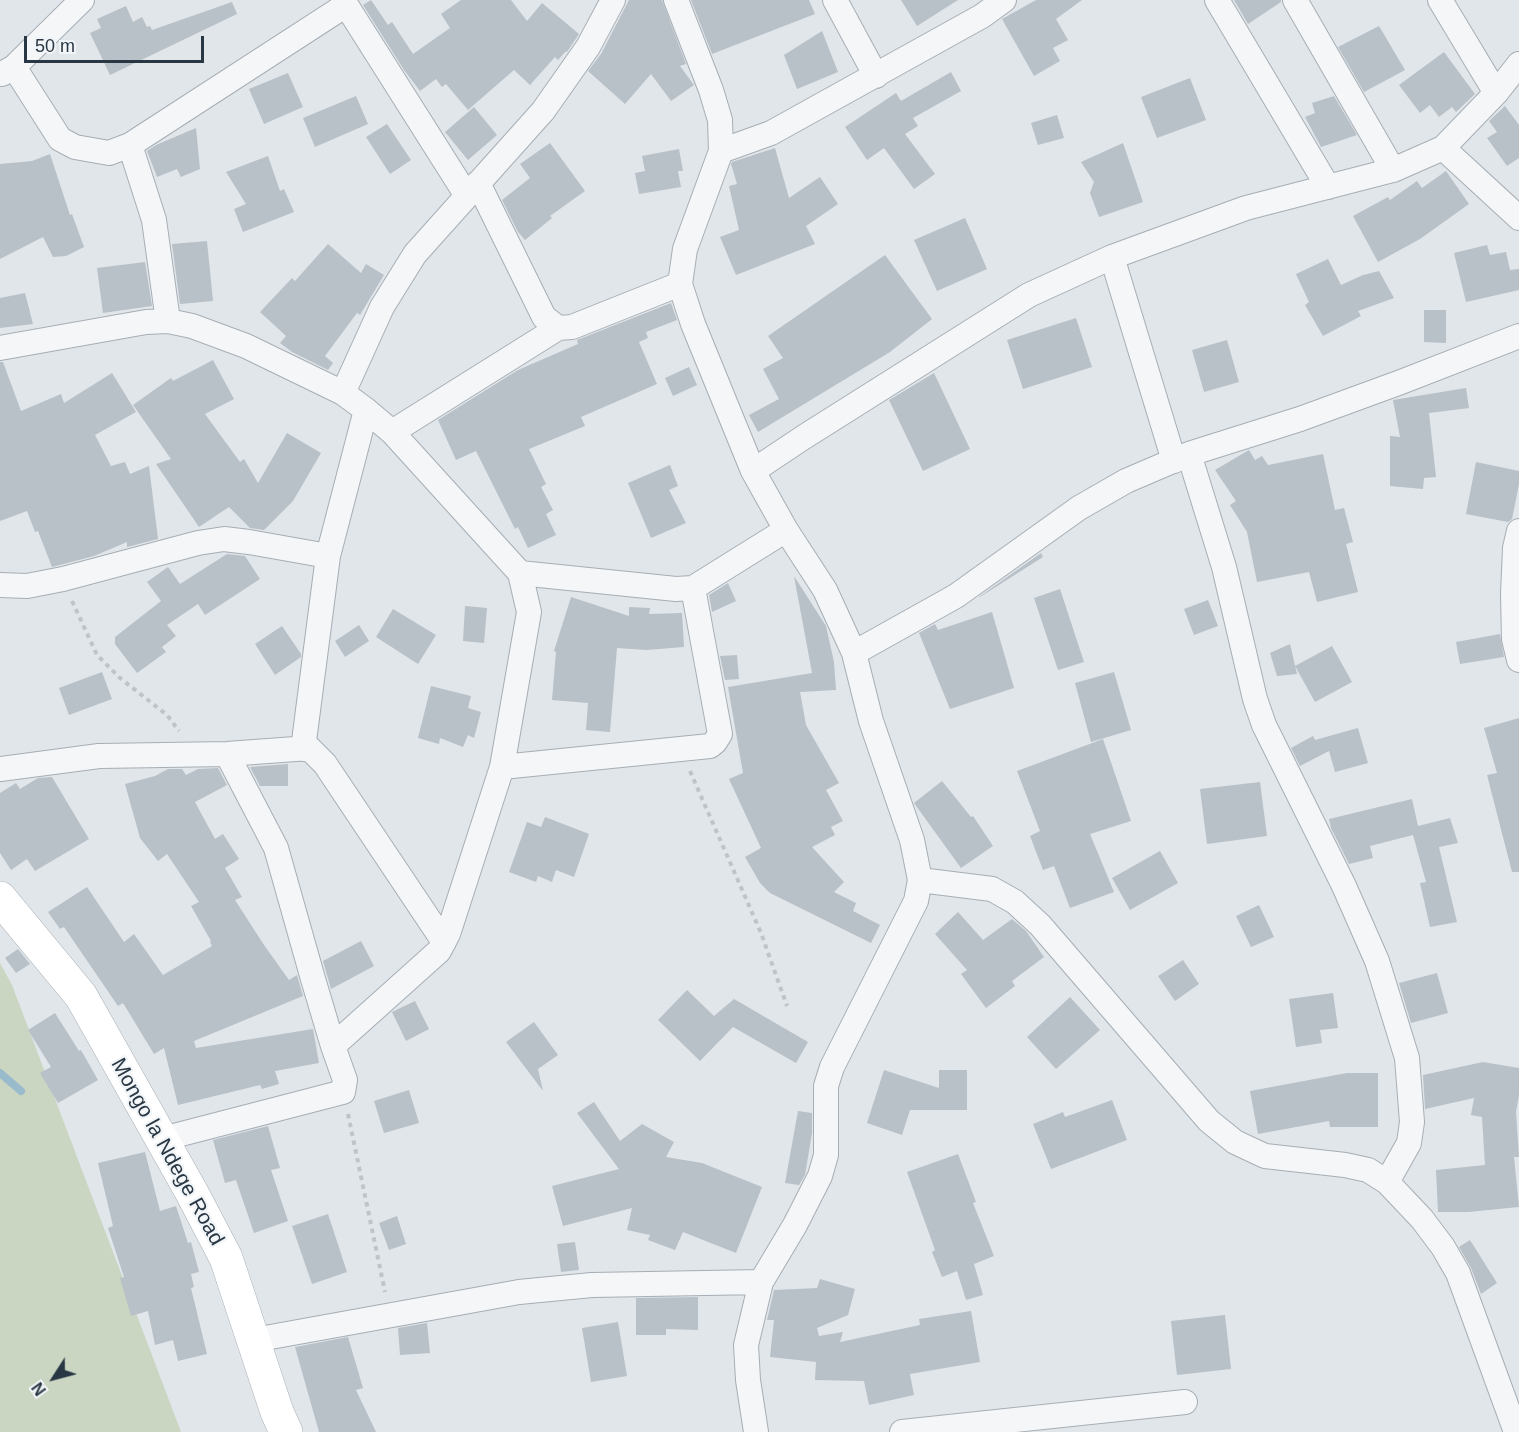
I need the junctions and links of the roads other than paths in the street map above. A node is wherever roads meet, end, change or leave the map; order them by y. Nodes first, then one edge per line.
1 (82, 0) edge
2 (613, 0) edge
3 (676, 0) edge
4 (835, 0) edge
5 (1004, 0) edge
6 (1217, 0) edge
7 (1295, 0) edge
8 (1440, 0) edge
9 (345, 2) edge
10 (1519, 64) edge
11 (7, 71) edge
12 (876, 75) junction
13 (1496, 93) junction
14 (130, 145) junction
15 (1443, 148) junction
16 (721, 151) junction
17 (1393, 170) junction
18 (1328, 187) junction
19 (473, 189) junction
20 (1519, 218) edge
21 (1112, 257) junction
22 (680, 284) junction
23 (168, 321) junction
24 (558, 328) junction
25 (1519, 336) edge
26 (0, 348) edge
27 (343, 393) junction
28 (366, 410) junction
29 (392, 432) junction
30 (1181, 457) junction
31 (753, 471) junction
32 (786, 530) junction
33 (1518, 543) edge
34 (328, 556) junction
35 (520, 573) junction
36 (0, 585) edge
37 (693, 588) junction
38 (854, 653) junction
39 (1519, 660) edge
40 (303, 749) junction
41 (227, 754) junction
42 (502, 766) junction
43 (0, 769) edge
44 (921, 880) junction
45 (0, 898) edge
46 (444, 942) junction
47 (333, 1046) junction
48 (162, 1139) junction
49 (1387, 1182) junction
50 (761, 1282) junction
51 (254, 1340) junction
52 (1185, 1402) dead end
53 (286, 1432) edge
54 (756, 1432) edge
55 (902, 1432) edge
56 (1516, 1432) edge

1 - 11 street
2 - 19 street
3 - 16 street
4 - 12 street
5 - 12 street
6 - 18 street
7 - 17 street
8 - 13 street
9 - 14 street
9 - 19 street
10 - 13 street
11 - 14 street
12 - 16 street
13 - 15 street
14 - 23 street
15 - 17 street
15 - 20 street
16 - 22 street
17 - 18 street
18 - 21 street
19 - 24 street
19 - 27 street
21 - 30 street
21 - 31 street
22 - 24 street
22 - 31 street
23 - 26 street
23 - 27 street
24 - 29 street
25 - 30 street
27 - 28 street
28 - 29 street
28 - 34 street
29 - 35 street
30 - 38 street
30 - 49 street
31 - 32 street
32 - 37 street
32 - 38 street
33 - 39 street
34 - 36 street
34 - 40 street
35 - 37 street
35 - 42 street
37 - 42 street
38 - 44 street
40 - 41 street
40 - 46 street
41 - 43 street
41 - 47 street
42 - 46 street
44 - 49 street
44 - 50 street
45 - 48 street, Mongo la Ndege Road
46 - 47 street
47 - 48 street
48 - 51 street, Mongo la Ndege Road
49 - 56 street
50 - 51 street
50 - 54 street
51 - 53 street, Mongo la Ndege Road
52 - 55 street

